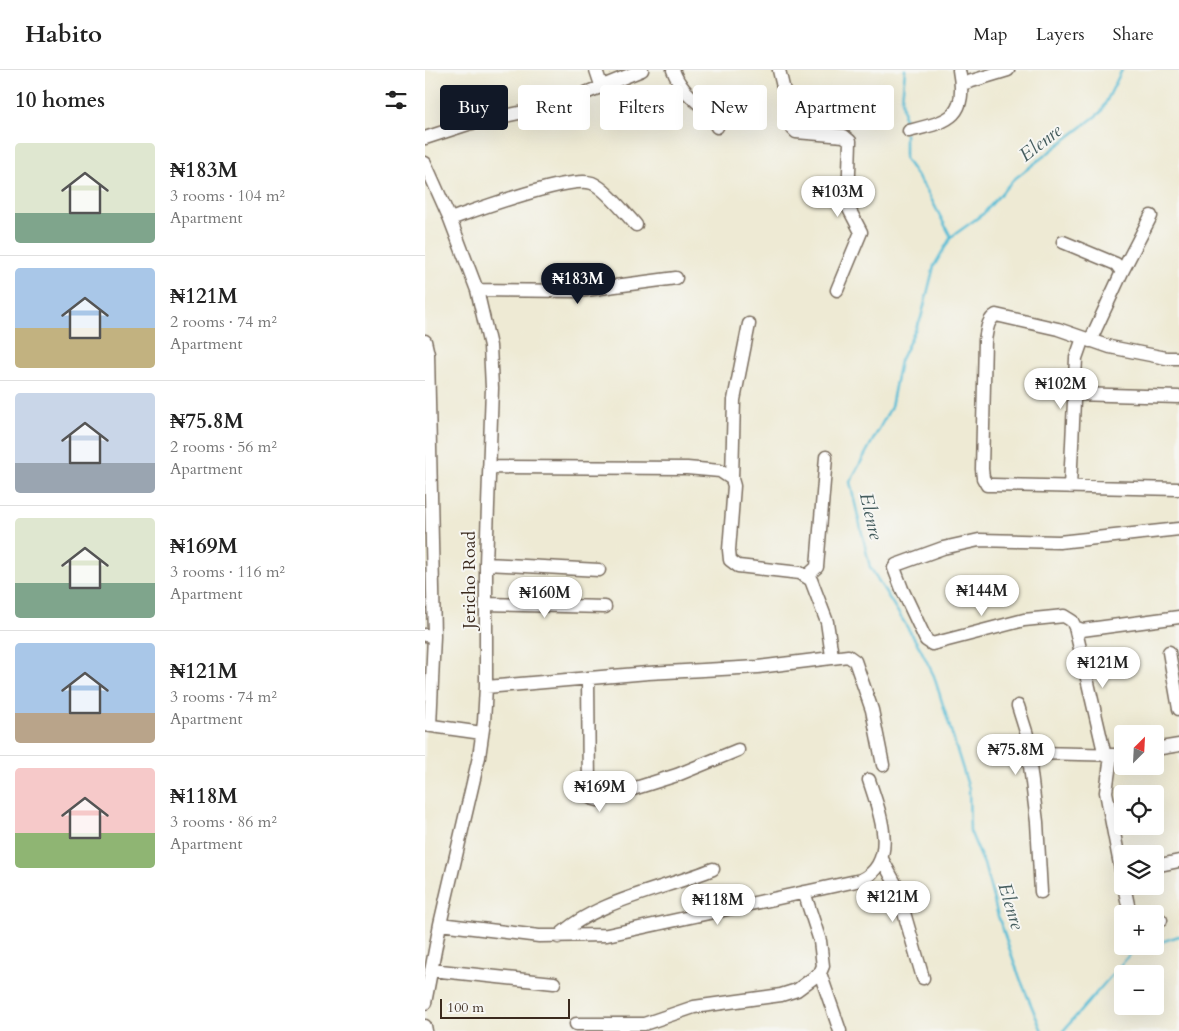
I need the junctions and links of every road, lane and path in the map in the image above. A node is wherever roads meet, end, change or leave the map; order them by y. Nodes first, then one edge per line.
1 (596, 70) edge
2 (642, 70) edge
3 (673, 70) edge
4 (779, 70) edge
5 (959, 70) edge
6 (1008, 70) edge
7 (961, 84) junction
8 (601, 85) edge
9 (609, 85) edge
10 (600, 89) edge
11 (693, 100) edge
12 (909, 131) dead end
13 (425, 138) edge
14 (425, 162) edge
15 (1151, 216) dead end
16 (450, 218) junction
17 (637, 225) dead end
18 (1063, 242) dead end
19 (1122, 272) junction
20 (676, 278) dead end
21 (477, 290) junction
22 (837, 290) dead end
23 (749, 324) dead end
24 (1086, 339) junction
25 (425, 341) edge
26 (1179, 358) edge
27 (1075, 394) junction
28 (1179, 397) edge
29 (826, 457) dead end
30 (489, 468) junction
31 (732, 479) junction
32 (1070, 487) junction
33 (1179, 489) edge
34 (1179, 529) edge
35 (486, 564) junction
36 (599, 570) dead end
37 (807, 576) junction
38 (487, 604) junction
39 (605, 607) dead end
40 (1179, 617) edge
41 (1075, 627) junction
42 (430, 636) edge
43 (1169, 652) dead end
44 (832, 656) junction
45 (588, 678) junction
46 (486, 687) junction
47 (1018, 706) dead end
48 (1179, 709) edge
49 (428, 726) edge
50 (482, 733) junction
51 (1179, 746) edge
52 (1164, 748) edge
53 (738, 750) dead end
54 (1033, 754) junction
55 (1113, 756) edge
56 (883, 765) dead end
57 (869, 780) dead end
58 (1116, 845) edge
59 (882, 859) junction
60 (1179, 861) edge
61 (1164, 864) edge
62 (713, 869) dead end
63 (804, 892) junction
64 (1041, 892) dead end
65 (440, 924) junction
66 (558, 937) junction
67 (431, 970) junction
68 (820, 972) junction
69 (923, 978) dead end
70 (553, 983) dead end
71 (425, 1003) edge
72 (576, 1024) dead end
73 (425, 1026) edge
74 (426, 1031) edge
75 (840, 1031) edge

1 - 8 street
2 - 9 street
3 - 11 street
4 - 22 street
5 - 7 street
6 - 7 street
7 - 12 street
10 - 13 street
14 - 16 street, Jericho Road
15 - 19 street
16 - 17 street
16 - 21 street, Jericho Road
18 - 19 street
19 - 24 street
20 - 21 street
21 - 30 street, Jericho Road
23 - 31 street
24 - 26 street
24 - 27 street
24 - 32 street
25 - 42 street
27 - 28 street
27 - 32 street
29 - 37 street
30 - 31 street
30 - 35 street, Jericho Road
31 - 37 street
32 - 33 street
34 - 41 street
35 - 36 street
35 - 38 street, Jericho Road
37 - 44 street
38 - 39 street
38 - 46 street, Jericho Road
40 - 41 street
41 - 55 street
42 - 49 street
43 - 48 street
44 - 45 street
44 - 56 street
45 - 46 street
45 - 53 street
46 - 50 street, Jericho Road
47 - 54 street
49 - 50 street
50 - 65 street, Jericho Road
51 - 52 street
54 - 55 street
54 - 64 street
55 - 58 street
57 - 59 street
59 - 63 street
59 - 69 street
60 - 61 street
62 - 66 street
63 - 66 street
63 - 68 street
65 - 66 street
65 - 67 street, Jericho Road
67 - 70 street
67 - 71 street, Jericho Road
68 - 72 street
68 - 75 street
73 - 74 street

